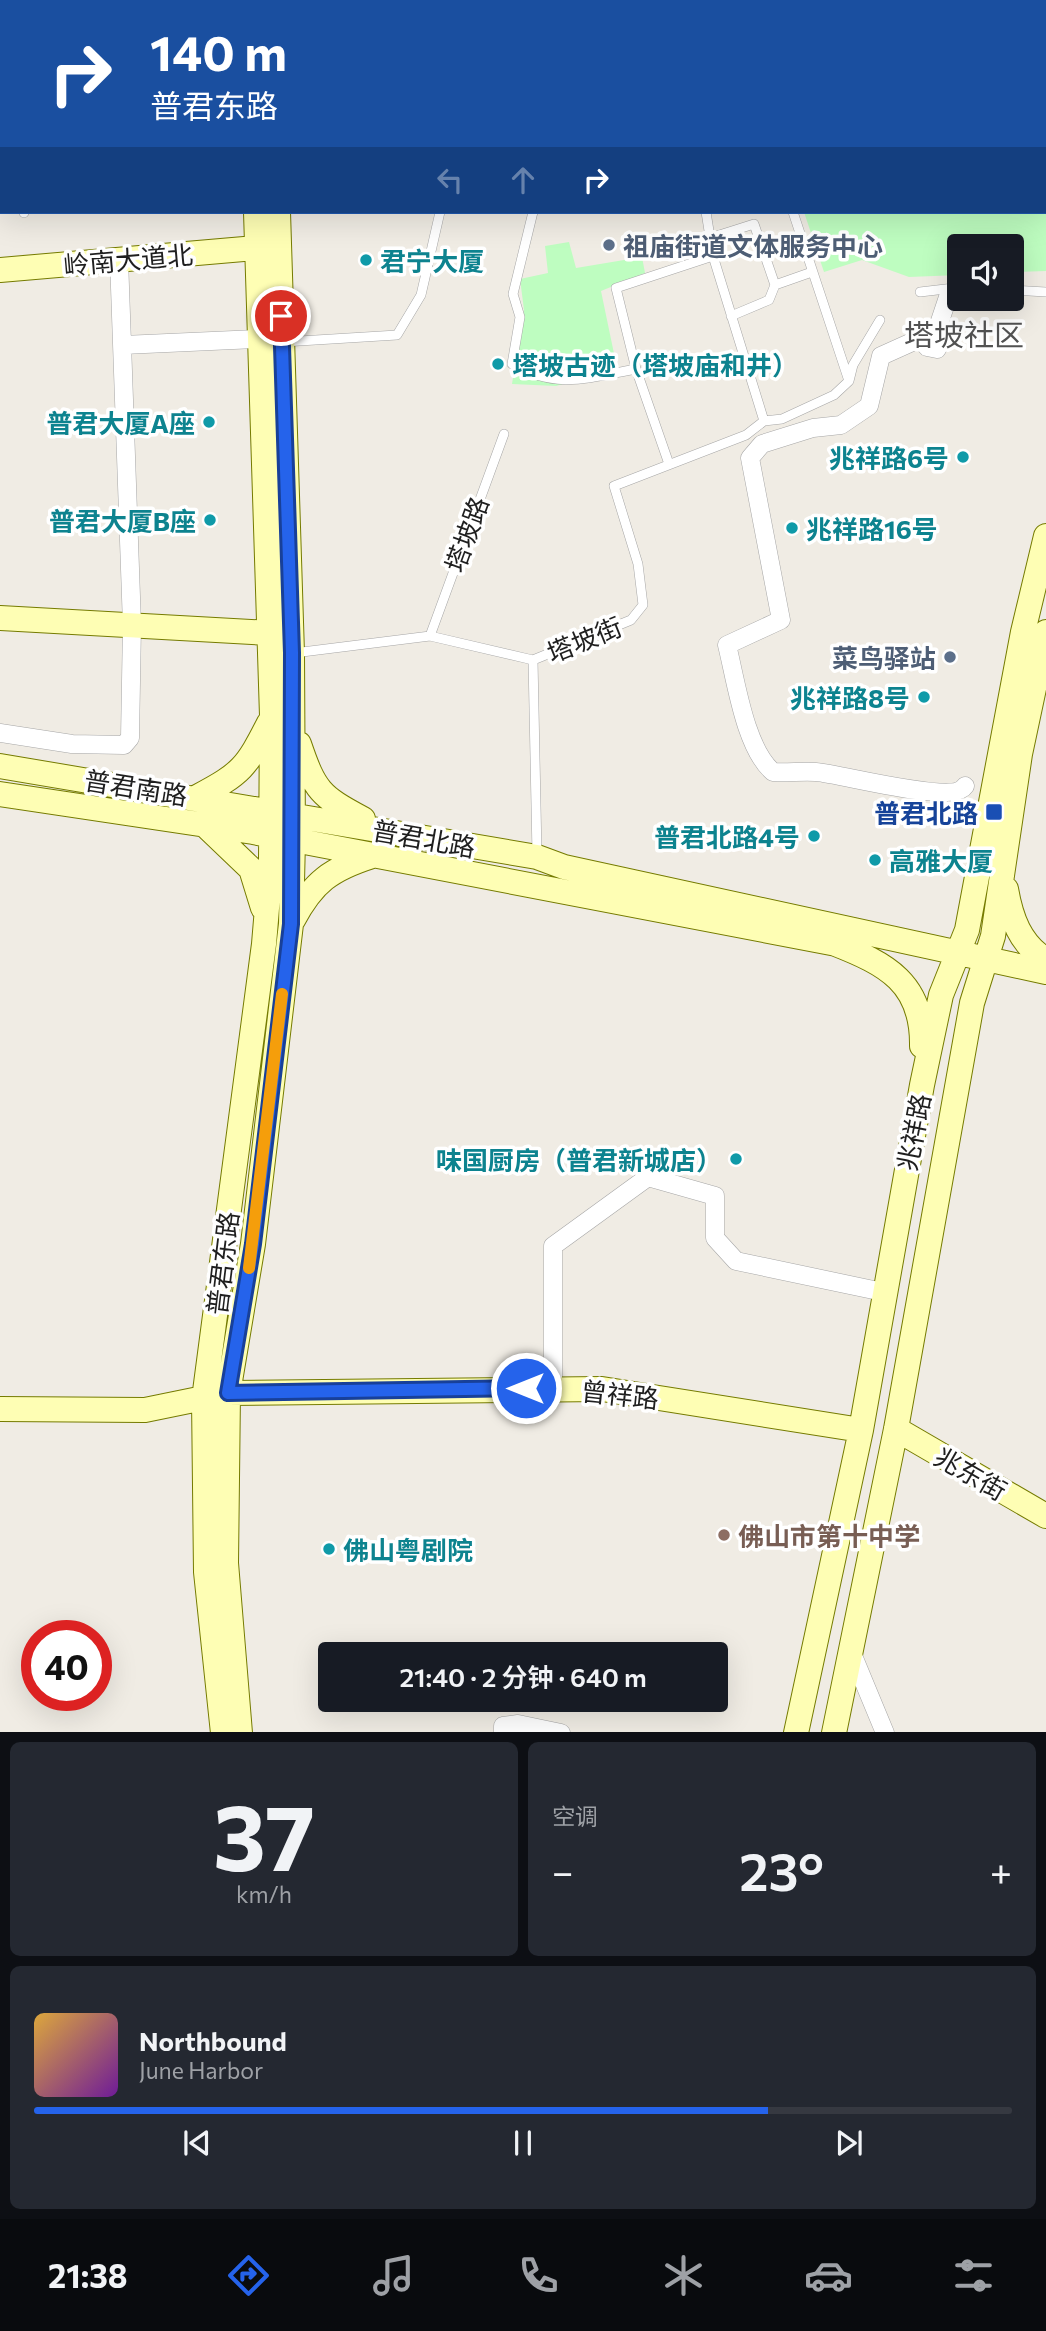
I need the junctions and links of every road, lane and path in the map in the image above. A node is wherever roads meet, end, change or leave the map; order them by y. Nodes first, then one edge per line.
1 (256, 214) edge
2 (278, 214) edge
3 (440, 214) edge
4 (533, 214) edge
5 (706, 214) edge
6 (794, 214) edge
7 (710, 238) junction
8 (256, 248) junction
9 (713, 257) junction
10 (119, 259) junction
11 (0, 270) edge
12 (812, 272) junction
13 (775, 285) junction
14 (947, 289) edge
15 (1024, 291) edge
16 (920, 292) dead end
17 (1046, 292) edge
18 (947, 301) edge
19 (731, 316) junction
20 (880, 320) dead end
21 (270, 340) junction
22 (123, 345) junction
23 (636, 369) junction
24 (849, 381) junction
25 (764, 421) junction
26 (504, 434) dead end
27 (669, 464) junction
28 (1046, 536) edge
29 (0, 618) edge
30 (132, 625) junction
31 (1046, 632) edge
32 (270, 633) junction
33 (430, 636) junction
34 (292, 653) junction
35 (533, 660) junction
36 (282, 718) junction
37 (0, 733) edge
38 (0, 766) edge
39 (965, 786) dead end
40 (0, 794) edge
41 (197, 797) junction
42 (282, 812) junction
43 (205, 825) junction
44 (385, 831) junction
45 (282, 838) junction
46 (1005, 850) junction
47 (372, 856) junction
48 (537, 857) junction
49 (279, 922) junction
50 (833, 943) junction
51 (954, 960) junction
52 (1046, 960) edge
53 (982, 967) junction
54 (1046, 972) edge
55 (1046, 989) edge
56 (922, 1085) junction
57 (883, 1292) junction
58 (553, 1389) junction
59 (216, 1396) junction
60 (0, 1409) edge
61 (897, 1429) junction
62 (860, 1430) junction
63 (1046, 1516) edge
64 (850, 1647) junction
65 (223, 1732) edge
66 (240, 1732) edge
67 (503, 1732) edge
68 (561, 1732) edge
69 (796, 1732) edge
70 (834, 1732) edge
71 (885, 1732) edge

1 - 8 main road
2 - 21 main road
3 - 21 lane
4 - 23 lane
5 - 7 lane
6 - 12 lane
7 - 9 lane
7 - 13 lane
8 - 10 main road, 岭南大道北
8 - 21 main road
9 - 19 lane
9 - 23 lane
10 - 11 main road, 岭南大道北
10 - 22 street
12 - 13 lane
12 - 24 lane
13 - 19 lane
14 - 16 lane
15 - 17 lane
18 - 39 street
19 - 25 lane
20 - 24 lane
21 - 22 street
21 - 32 main road
21 - 34 main road
22 - 30 street
23 - 27 lane
24 - 25 lane
25 - 27 lane
26 - 33 lane, 塔坡路
27 - 35 lane, 塔坡街
28 - 51 main road, 兆祥路
29 - 30 main road
30 - 32 main road
30 - 37 street
31 - 46 main road, 兆祥路
32 - 36 main road
33 - 34 lane
33 - 35 lane
34 - 36 main road
35 - 48 lane, 塔坡街
36 - 41 main road
36 - 42 main road, 普君东路
36 - 44 main road
38 - 41 main road, 普君南路
40 - 43 main road, 普君南路
41 - 42 main road, 普君南路
42 - 44 main road, 普君北路
42 - 45 main road, 普君东路
43 - 45 main road, 普君南路
43 - 49 main road
44 - 48 main road, 普君北路
45 - 47 main road, 普君北路
45 - 49 main road, 普君东路
46 - 52 main road
46 - 53 main road, 兆祥路
47 - 49 main road
47 - 50 main road, 普君北路
48 - 51 main road, 普君北路
49 - 59 main road, 普君东路
50 - 51 main road, 普君北路
50 - 56 main road
51 - 53 main road, 普君北路
51 - 56 main road, 兆祥路
53 - 54 main road
53 - 55 main road
53 - 61 main road, 兆祥路
56 - 57 main road, 兆祥路
57 - 58 street
57 - 62 main road, 兆祥路
58 - 59 main road, 曾祥路
58 - 62 main road, 曾祥路
59 - 60 main road, 曾祥路
59 - 65 main road, 普君东路
59 - 66 main road, 普君东路
61 - 63 main road, 兆东街
61 - 64 main road, 兆祥路
62 - 69 main road, 兆祥路
64 - 70 main road, 兆祥路
64 - 71 street
67 - 68 street

